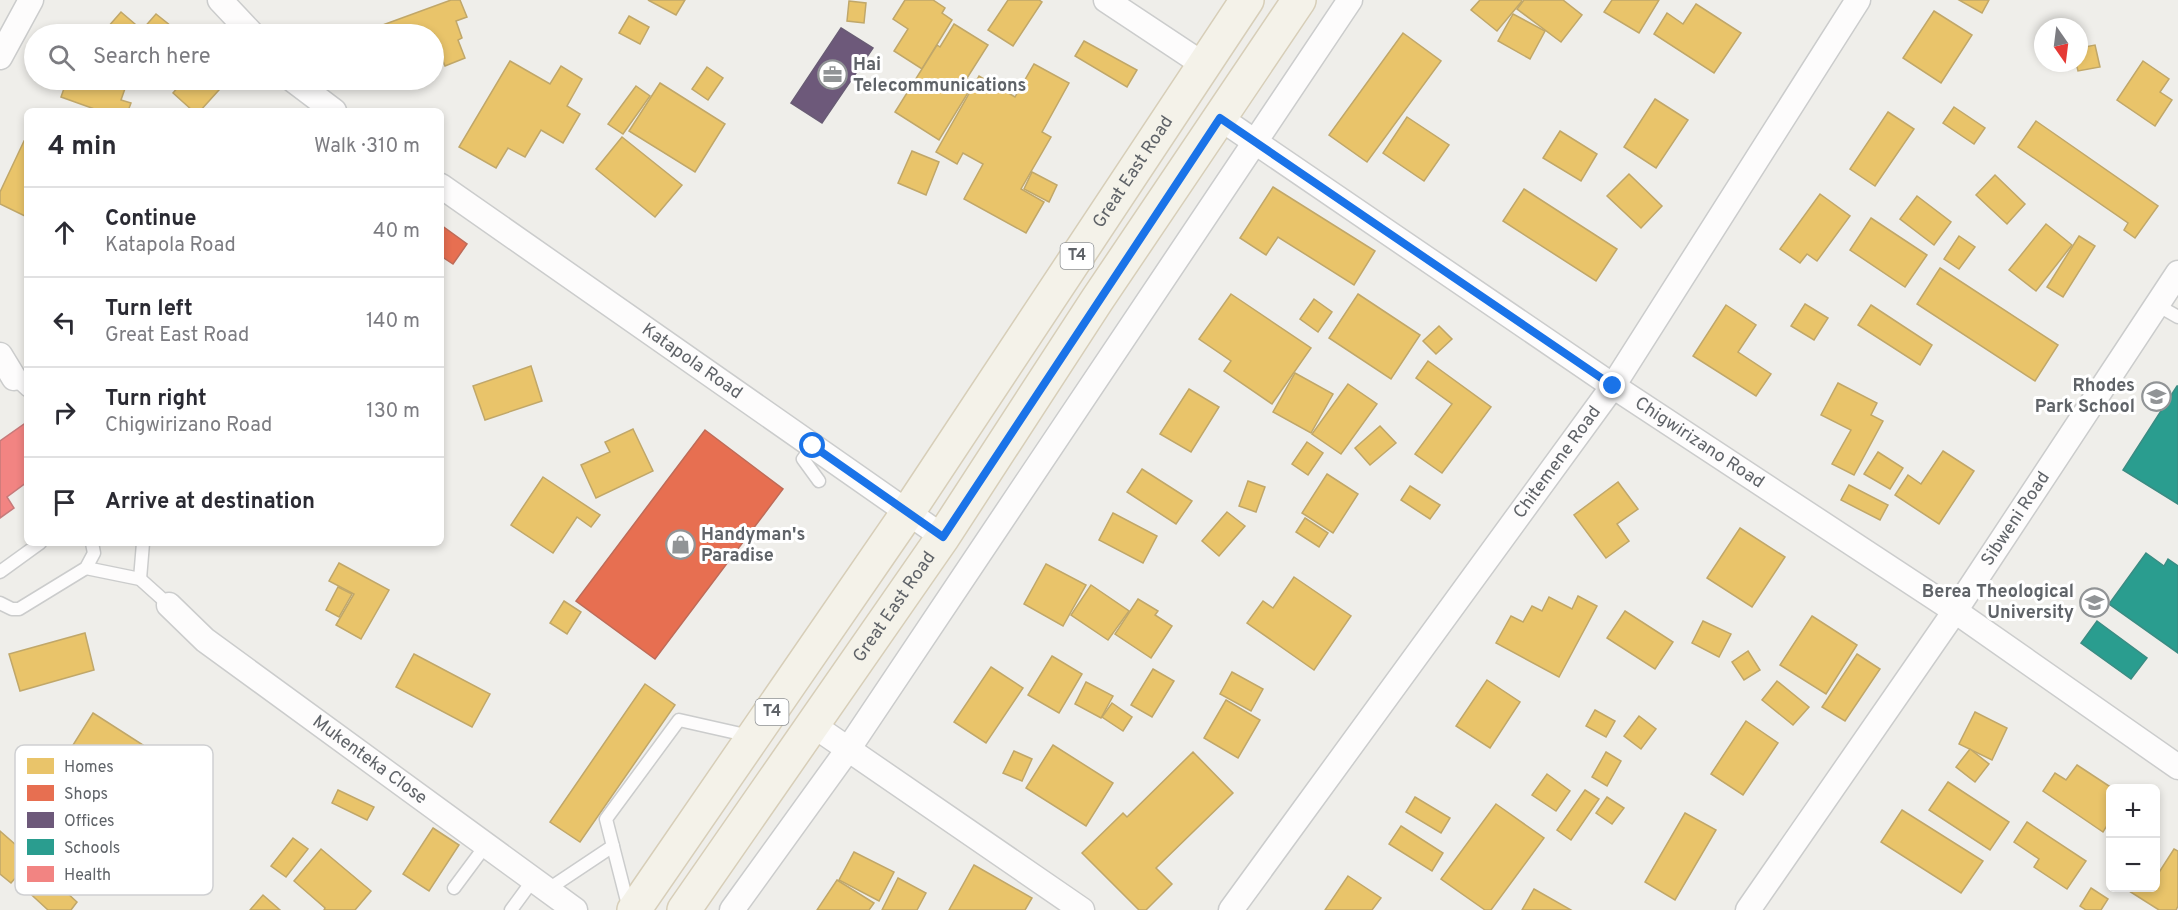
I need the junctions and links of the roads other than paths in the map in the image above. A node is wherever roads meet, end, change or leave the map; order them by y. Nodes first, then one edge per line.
1 (31, 0) edge
2 (220, 0) edge
3 (1106, 0) edge
4 (1247, 0) edge
5 (1299, 0) edge
6 (1350, 0) edge
7 (1858, 0) edge
8 (243, 24) edge
9 (0, 57) edge
10 (1204, 65) junction
11 (306, 90) edge
12 (330, 108) edge
13 (1220, 118) junction
14 (1254, 141) junction
15 (444, 188) edge
16 (2178, 273) edge
17 (2157, 305) junction
18 (2178, 317) edge
19 (0, 355) edge
20 (21, 384) edge
21 (1613, 386) junction
22 (813, 446) junction
23 (819, 481) dead end
24 (908, 512) junction
25 (943, 537) junction
26 (36, 546) edge
27 (93, 546) edge
28 (143, 546) edge
29 (86, 568) junction
30 (0, 572) edge
31 (140, 579) junction
32 (0, 603) edge
33 (169, 605) joint
34 (1955, 611) junction
35 (813, 726) junction
36 (755, 736) junction
37 (849, 748) junction
38 (2178, 767) edge
39 (486, 845) junction
40 (613, 846) junction
41 (540, 885) junction
42 (454, 888) dead end
43 (511, 910) edge
44 (575, 910) edge
45 (629, 910) edge
46 (634, 910) edge
47 (684, 910) edge
48 (732, 910) edge
49 (1082, 910) edge
50 (1231, 910) edge
51 (1748, 910) edge

1 - 9 street
2 - 8 street
3 - 10 street
4 - 10 main road, Great East Road / T4
5 - 13 main road, Great East Road / T4
6 - 14 street
7 - 21 street, Chitemene Road
10 - 24 main road, Great East Road / T4
11 - 12 street
13 - 14 street, Chigwirizano Road
13 - 25 main road, Great East Road / T4
14 - 21 street, Chigwirizano Road
14 - 37 street
15 - 22 street, Katapola Road
16 - 17 street, Sibweni Road
17 - 18 lane
17 - 34 street, Sibweni Road
19 - 20 street
21 - 34 street, Chigwirizano Road
21 - 50 street, Chitemene Road
22 - 23 lane
22 - 24 street, Katapola Road
24 - 25 street, Katapola Road
24 - 36 main road, Great East Road / T4
25 - 35 main road, Great East Road / T4
26 - 30 lane
27 - 29 lane
28 - 31 lane
29 - 31 lane
29 - 32 lane
31 - 33 lane
33 - 39 street, Mukenteka Close
34 - 38 street, Chigwirizano Road
34 - 51 street, Sibweni Road
35 - 37 street
35 - 47 main road, Great East Road / T4
36 - 40 lane
36 - 46 main road, Great East Road / T4
37 - 48 street
37 - 49 street
39 - 41 street, Mukenteka Close
39 - 42 lane
40 - 41 lane
40 - 45 lane
41 - 43 lane
41 - 44 street, Mukenteka Close

